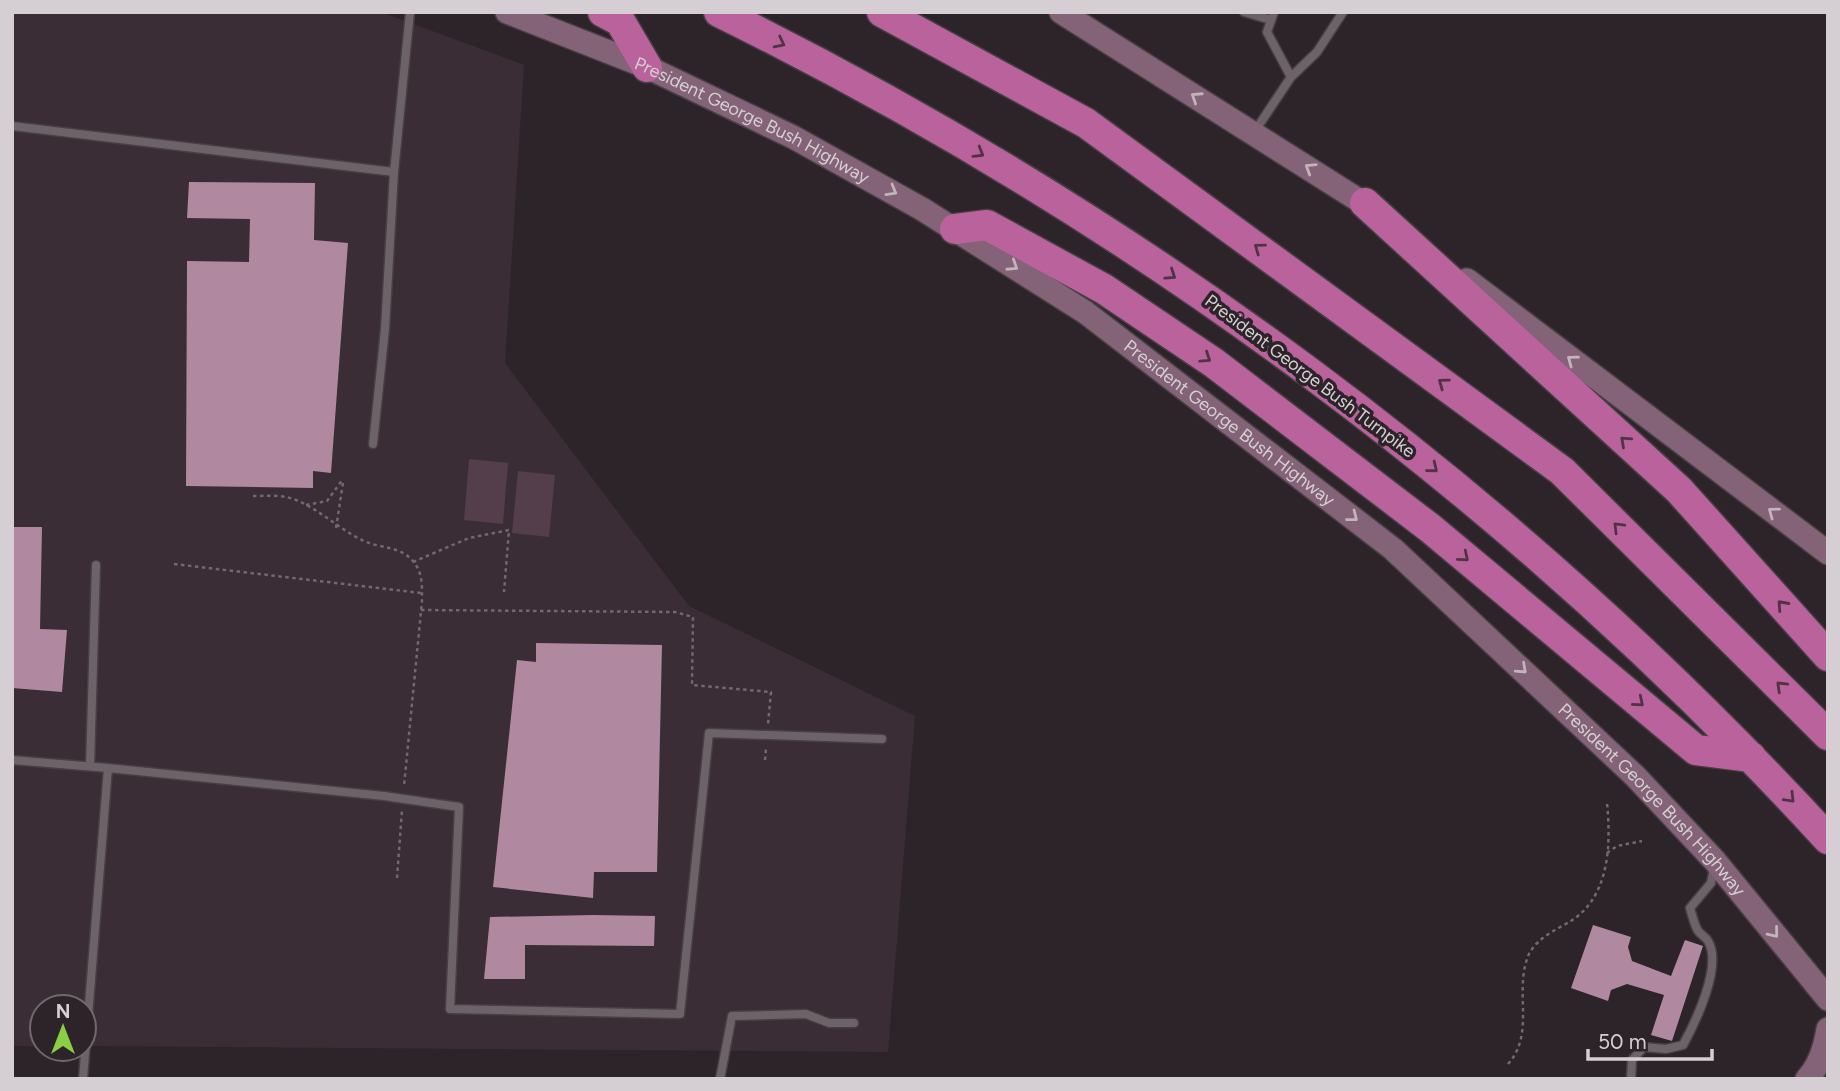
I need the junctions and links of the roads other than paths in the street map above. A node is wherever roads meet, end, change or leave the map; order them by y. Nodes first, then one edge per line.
1 (410, 12) edge
2 (507, 12) edge
3 (603, 12) edge
4 (719, 12) edge
5 (882, 12) edge
6 (1061, 12) edge
7 (1244, 12) edge
8 (1343, 12) edge
9 (1273, 16) edge
10 (647, 67) junction
11 (1291, 77) junction
12 (12, 126) edge
13 (1254, 134) junction
14 (394, 172) junction
15 (1365, 203) junction
16 (955, 229) junction
17 (373, 444) dead end
18 (1828, 553) edge
19 (96, 565) dead end
20 (1828, 656) edge
21 (1828, 735) edge
22 (882, 739) dead end
23 (1751, 757) junction
24 (12, 760) edge
25 (90, 766) junction
26 (108, 768) junction
27 (1828, 839) edge
28 (1715, 861) junction
29 (1827, 1002) edge
30 (854, 1023) dead end
31 (1828, 1029) edge
32 (83, 1079) edge
33 (720, 1079) edge
34 (1630, 1079) edge
35 (1807, 1079) edge

1 - 14 lane
2 - 10 main road, President George Bush Highway
3 - 10 highway
4 -> 23 highway, President George Bush Turnpike
21 -> 5 highway
13 -> 6 main road
7 - 9 lane
8 - 11 lane
9 - 11 lane
10 -> 16 main road, President George Bush Highway
11 - 13 lane
12 - 14 lane
15 -> 13 main road
14 - 17 lane
18 -> 15 main road
20 -> 15 highway
16 -> 23 highway
16 -> 28 main road, President George Bush Highway
19 - 25 lane
22 - 26 lane
23 -> 27 highway, President George Bush Turnpike
24 - 25 lane
25 - 26 lane
26 - 32 lane
28 -> 29 main road, President George Bush Highway
28 - 34 lane
30 - 33 lane
31 - 35 main road

